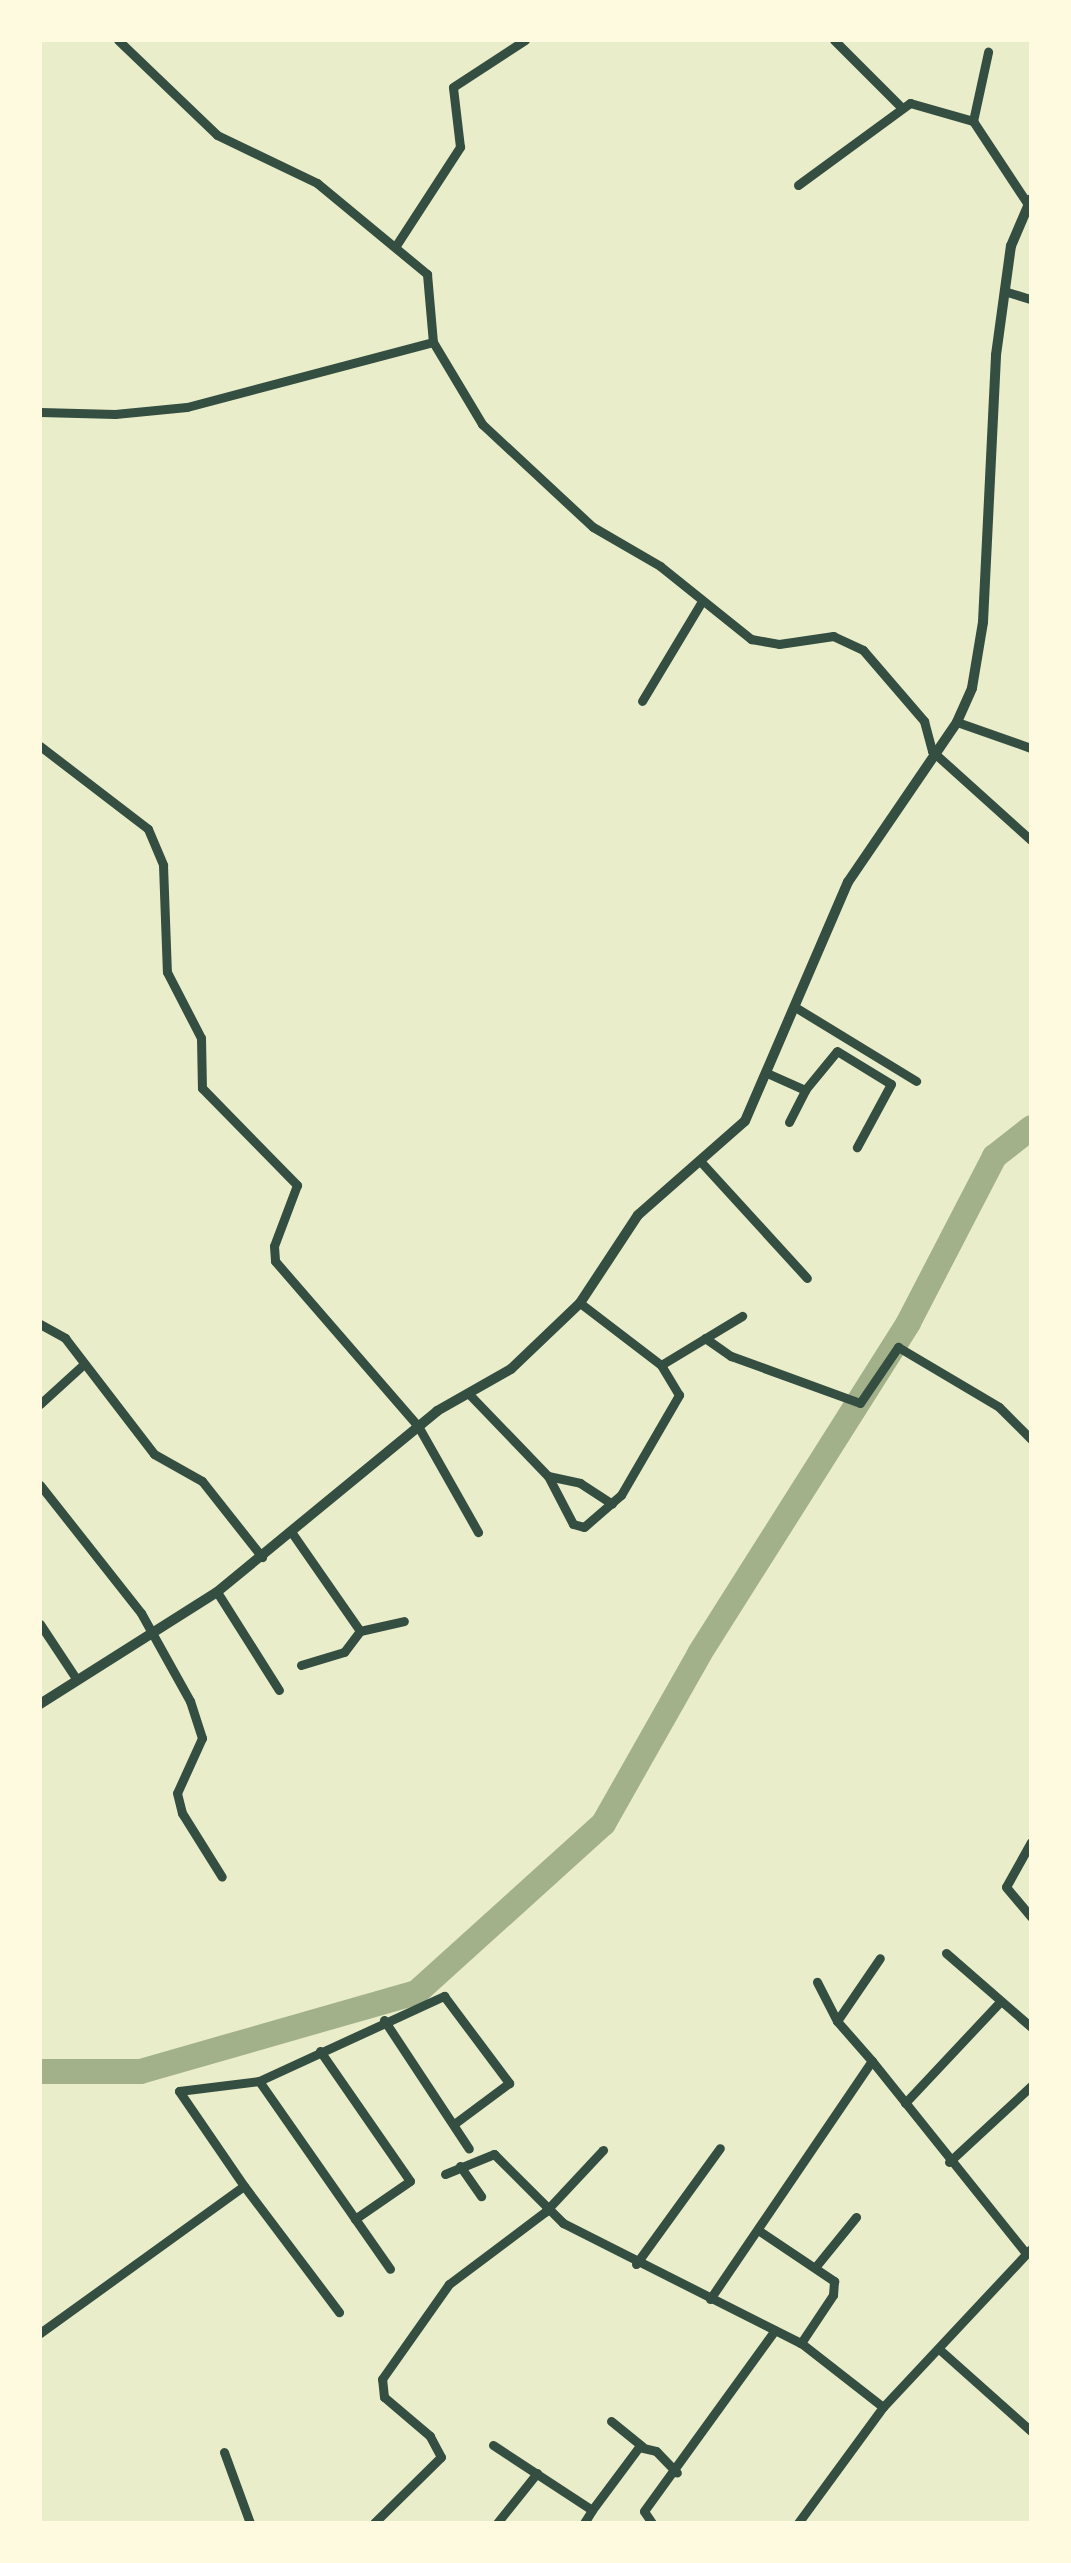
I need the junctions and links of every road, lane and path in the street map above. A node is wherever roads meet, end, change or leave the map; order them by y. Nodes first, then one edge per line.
1 (118, 40) edge
2 (525, 40) edge
3 (834, 40) edge
4 (988, 52) dead end
5 (900, 106) junction
6 (973, 121) junction
7 (798, 185) dead end
8 (1029, 201) edge
9 (396, 244) junction
10 (1004, 291) junction
11 (1031, 299) edge
12 (433, 342) junction
13 (40, 412) edge
14 (701, 603) junction
15 (642, 701) dead end
16 (957, 722) junction
17 (40, 746) edge
18 (1031, 748) edge
19 (932, 750) junction
20 (1031, 840) edge
21 (796, 1007) junction
22 (767, 1073) junction
23 (916, 1082) dead end
24 (805, 1090) junction
25 (789, 1122) dead end
26 (856, 1147) dead end
27 (702, 1162) junction
28 (807, 1278) dead end
29 (580, 1303) junction
30 (742, 1316) dead end
31 (40, 1324) edge
32 (704, 1338) junction
33 (84, 1364) junction
34 (661, 1365) junction
35 (468, 1393) junction
36 (40, 1404) edge
37 (418, 1426) junction
38 (1031, 1438) edge
39 (548, 1476) junction
40 (40, 1486) edge
41 (612, 1504) junction
42 (478, 1532) dead end
43 (292, 1534) junction
44 (262, 1557) junction
45 (217, 1592) junction
46 (404, 1622) dead end
47 (40, 1624) edge
48 (360, 1631) junction
49 (153, 1632) junction
50 (301, 1664) dead end
51 (77, 1680) junction
52 (278, 1690) dead end
53 (40, 1704) edge
54 (1031, 1842) edge
55 (222, 1877) dead end
56 (1031, 1917) edge
57 (946, 1953) dead end
58 (880, 1958) dead end
59 (816, 1982) dead end
60 (999, 2002) junction
61 (384, 2020) junction
62 (837, 2021) junction
63 (1031, 2027) edge
64 (320, 2052) junction
65 (872, 2061) junction
66 (259, 2081) junction
67 (1031, 2086) edge
68 (905, 2103) junction
69 (454, 2124) junction
70 (720, 2148) dead end
71 (469, 2149) dead end
72 (603, 2150) dead end
73 (949, 2162) junction
74 (460, 2166) junction
75 (444, 2174) dead end
76 (244, 2186) junction
77 (481, 2196) dead end
78 (545, 2212) junction
79 (856, 2217) dead end
80 (355, 2219) junction
81 (758, 2230) junction
82 (1029, 2251) edge
83 (636, 2264) junction
84 (818, 2265) junction
85 (390, 2269) dead end
86 (710, 2300) junction
87 (339, 2312) dead end
88 (775, 2330) junction
89 (40, 2334) edge
90 (801, 2343) junction
91 (939, 2349) junction
92 (883, 2407) junction
93 (611, 2421) dead end
94 (1031, 2432) edge
95 (494, 2445) dead end
96 (642, 2446) junction
97 (224, 2452) dead end
98 (536, 2473) junction
99 (677, 2473) junction
100 (592, 2510) junction
101 (250, 2523) edge
102 (374, 2523) edge
103 (497, 2523) edge
104 (584, 2523) edge
105 (652, 2523) edge
106 (798, 2523) edge

1 - 9 street
2 - 9 street
3 - 5 street
4 - 6 street
5 - 6 street
5 - 7 street
6 - 8 street
8 - 10 street
9 - 12 street
10 - 11 street
10 - 16 street
12 - 13 street
12 - 14 street
14 - 15 street
14 - 19 street
16 - 18 street
16 - 19 street
17 - 37 street
19 - 20 street
19 - 21 street
21 - 22 street
21 - 23 street
22 - 24 street
22 - 27 street
24 - 25 street
24 - 26 street
27 - 28 street
27 - 29 street
29 - 34 street
29 - 35 street
30 - 32 street
31 - 33 street
32 - 34 street
32 - 38 street
33 - 36 street
33 - 44 street
34 - 41 street
35 - 37 street
35 - 39 street
37 - 42 street
37 - 43 street
39 - 41 street
39 - 41 street
40 - 49 street
43 - 44 street
43 - 48 street
44 - 45 street
45 - 49 street
45 - 52 street
46 - 48 street
47 - 51 street
48 - 50 street
49 - 51 street
49 - 55 street
51 - 53 street
54 - 56 street
57 - 60 street
58 - 62 street
59 - 62 street
60 - 63 street
60 - 68 street
61 - 64 street
61 - 69 street
61 - 69 street
62 - 65 street
64 - 66 street
64 - 80 street
65 - 68 street
65 - 81 street
66 - 76 street
66 - 80 street
67 - 73 street
68 - 73 street
69 - 71 street
70 - 83 street
72 - 78 street
73 - 82 street
74 - 75 street
74 - 77 street
74 - 78 street
76 - 87 street
76 - 89 street
78 - 83 street
78 - 102 street
79 - 84 street
80 - 85 street
81 - 84 street
81 - 86 street
82 - 91 street
83 - 86 street
84 - 90 street
86 - 88 street
88 - 90 street
88 - 99 street
90 - 92 street
91 - 92 street
91 - 94 street
92 - 106 street
93 - 96 street
95 - 98 street
96 - 99 street
96 - 100 street
97 - 101 street
98 - 100 street
98 - 103 street
99 - 105 street
100 - 104 street

